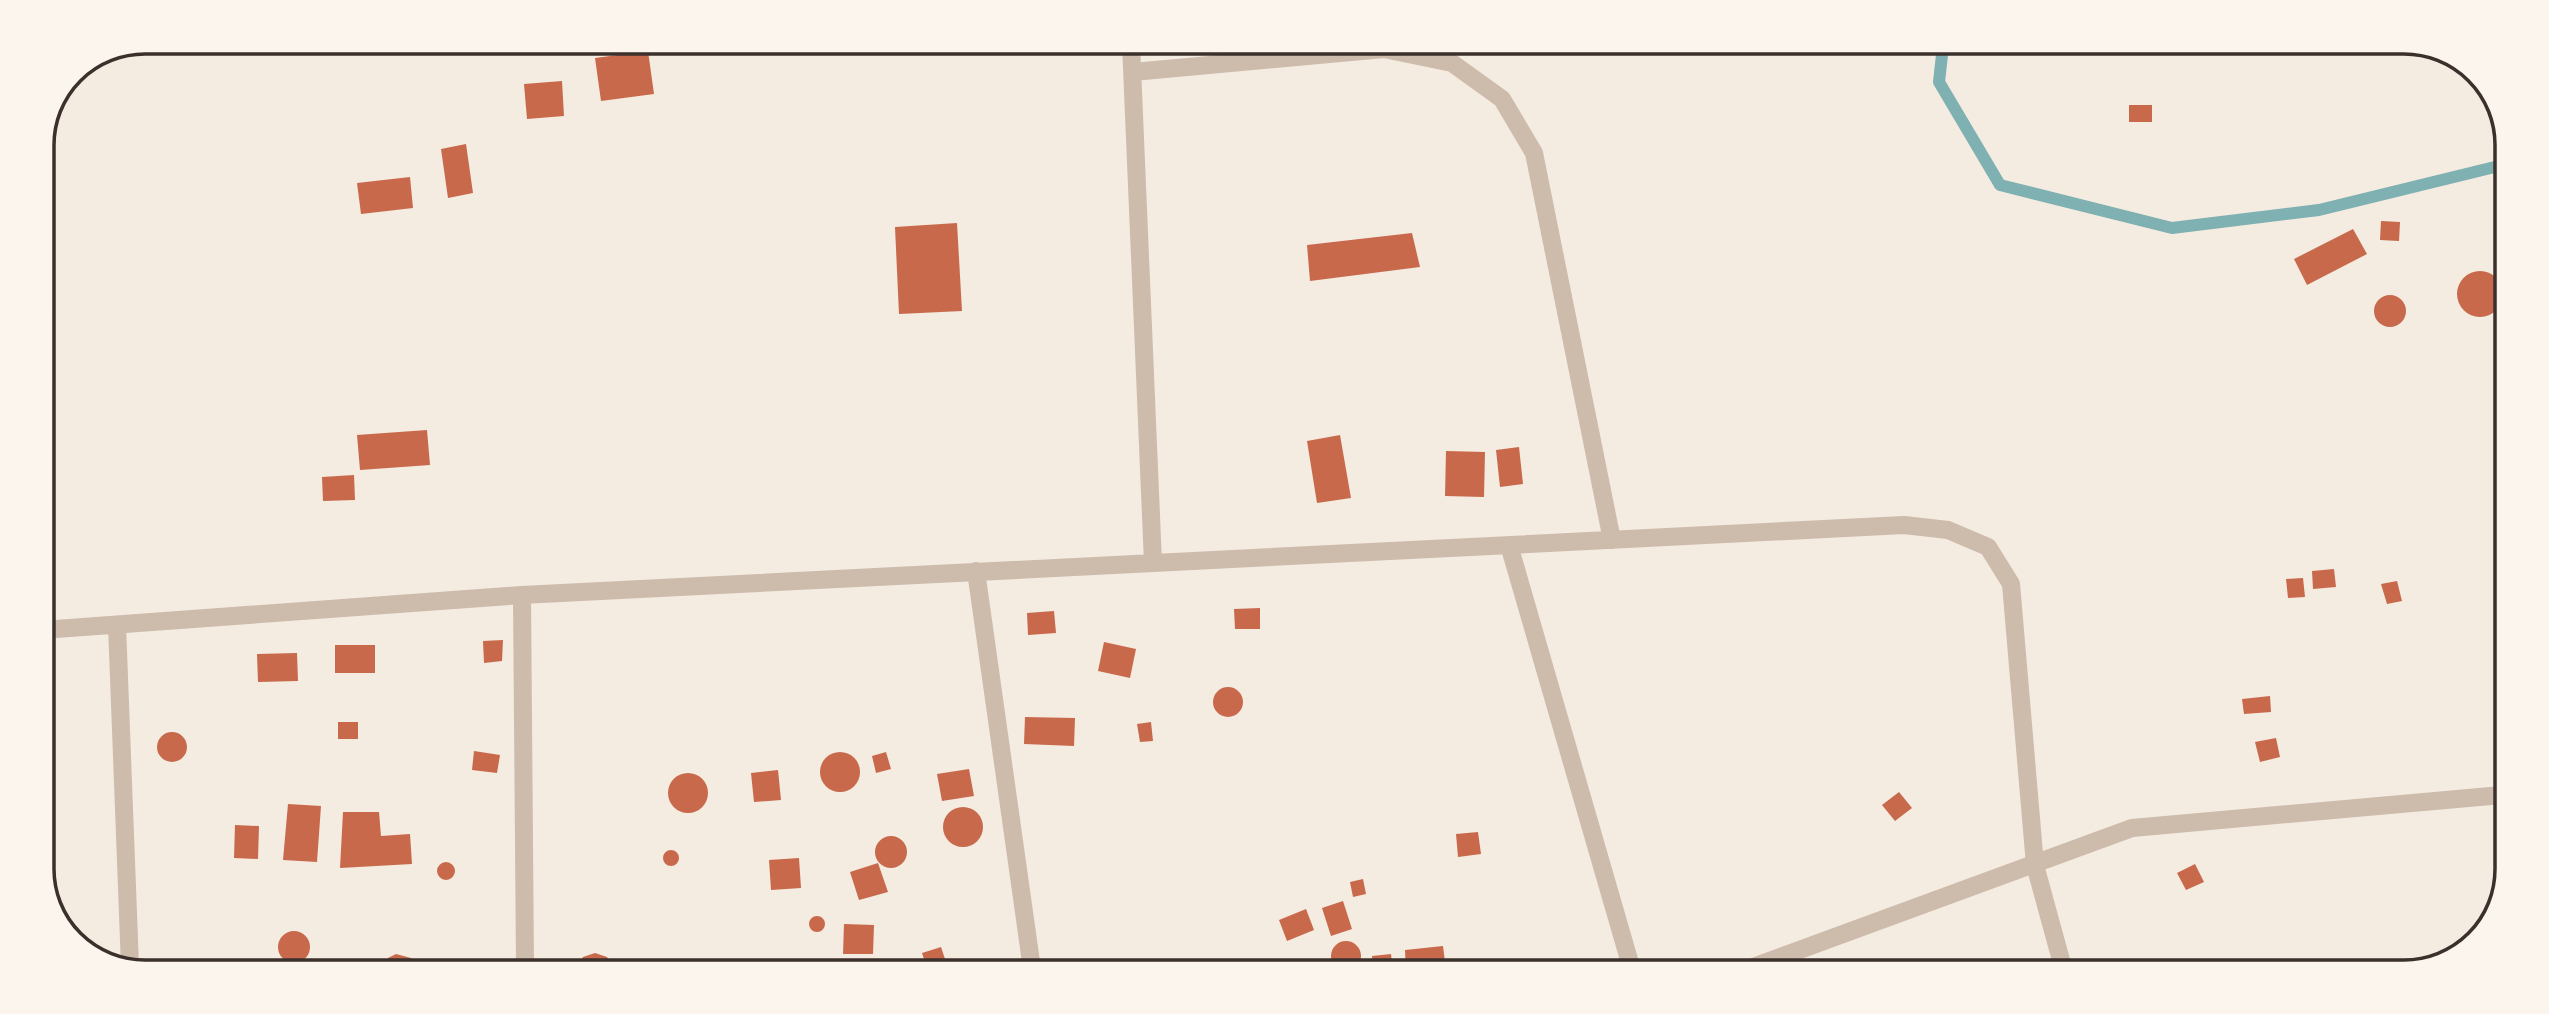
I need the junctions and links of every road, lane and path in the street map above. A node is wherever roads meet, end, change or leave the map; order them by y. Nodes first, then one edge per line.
1 (1132, 54) edge
2 (1321, 54) edge
3 (1413, 54) edge
4 (1133, 72) junction
5 (1612, 540) junction
6 (1509, 545) junction
7 (1153, 563) junction
8 (975, 571) junction
9 (522, 595) junction
10 (117, 625) junction
11 (54, 629) edge
12 (2495, 795) edge
13 (2035, 865) junction
14 (130, 958) edge
15 (525, 960) edge
16 (1031, 960) edge
17 (1629, 960) edge
18 (1773, 960) edge
19 (2061, 960) edge

1 - 4 street
2 - 4 street
3 - 5 street
4 - 7 street
5 - 6 street
5 - 13 street
6 - 7 street
6 - 17 street
7 - 8 street
8 - 9 street
8 - 16 street
9 - 10 street
9 - 15 street
10 - 11 street
10 - 14 street
12 - 13 street
13 - 18 street
13 - 19 street

